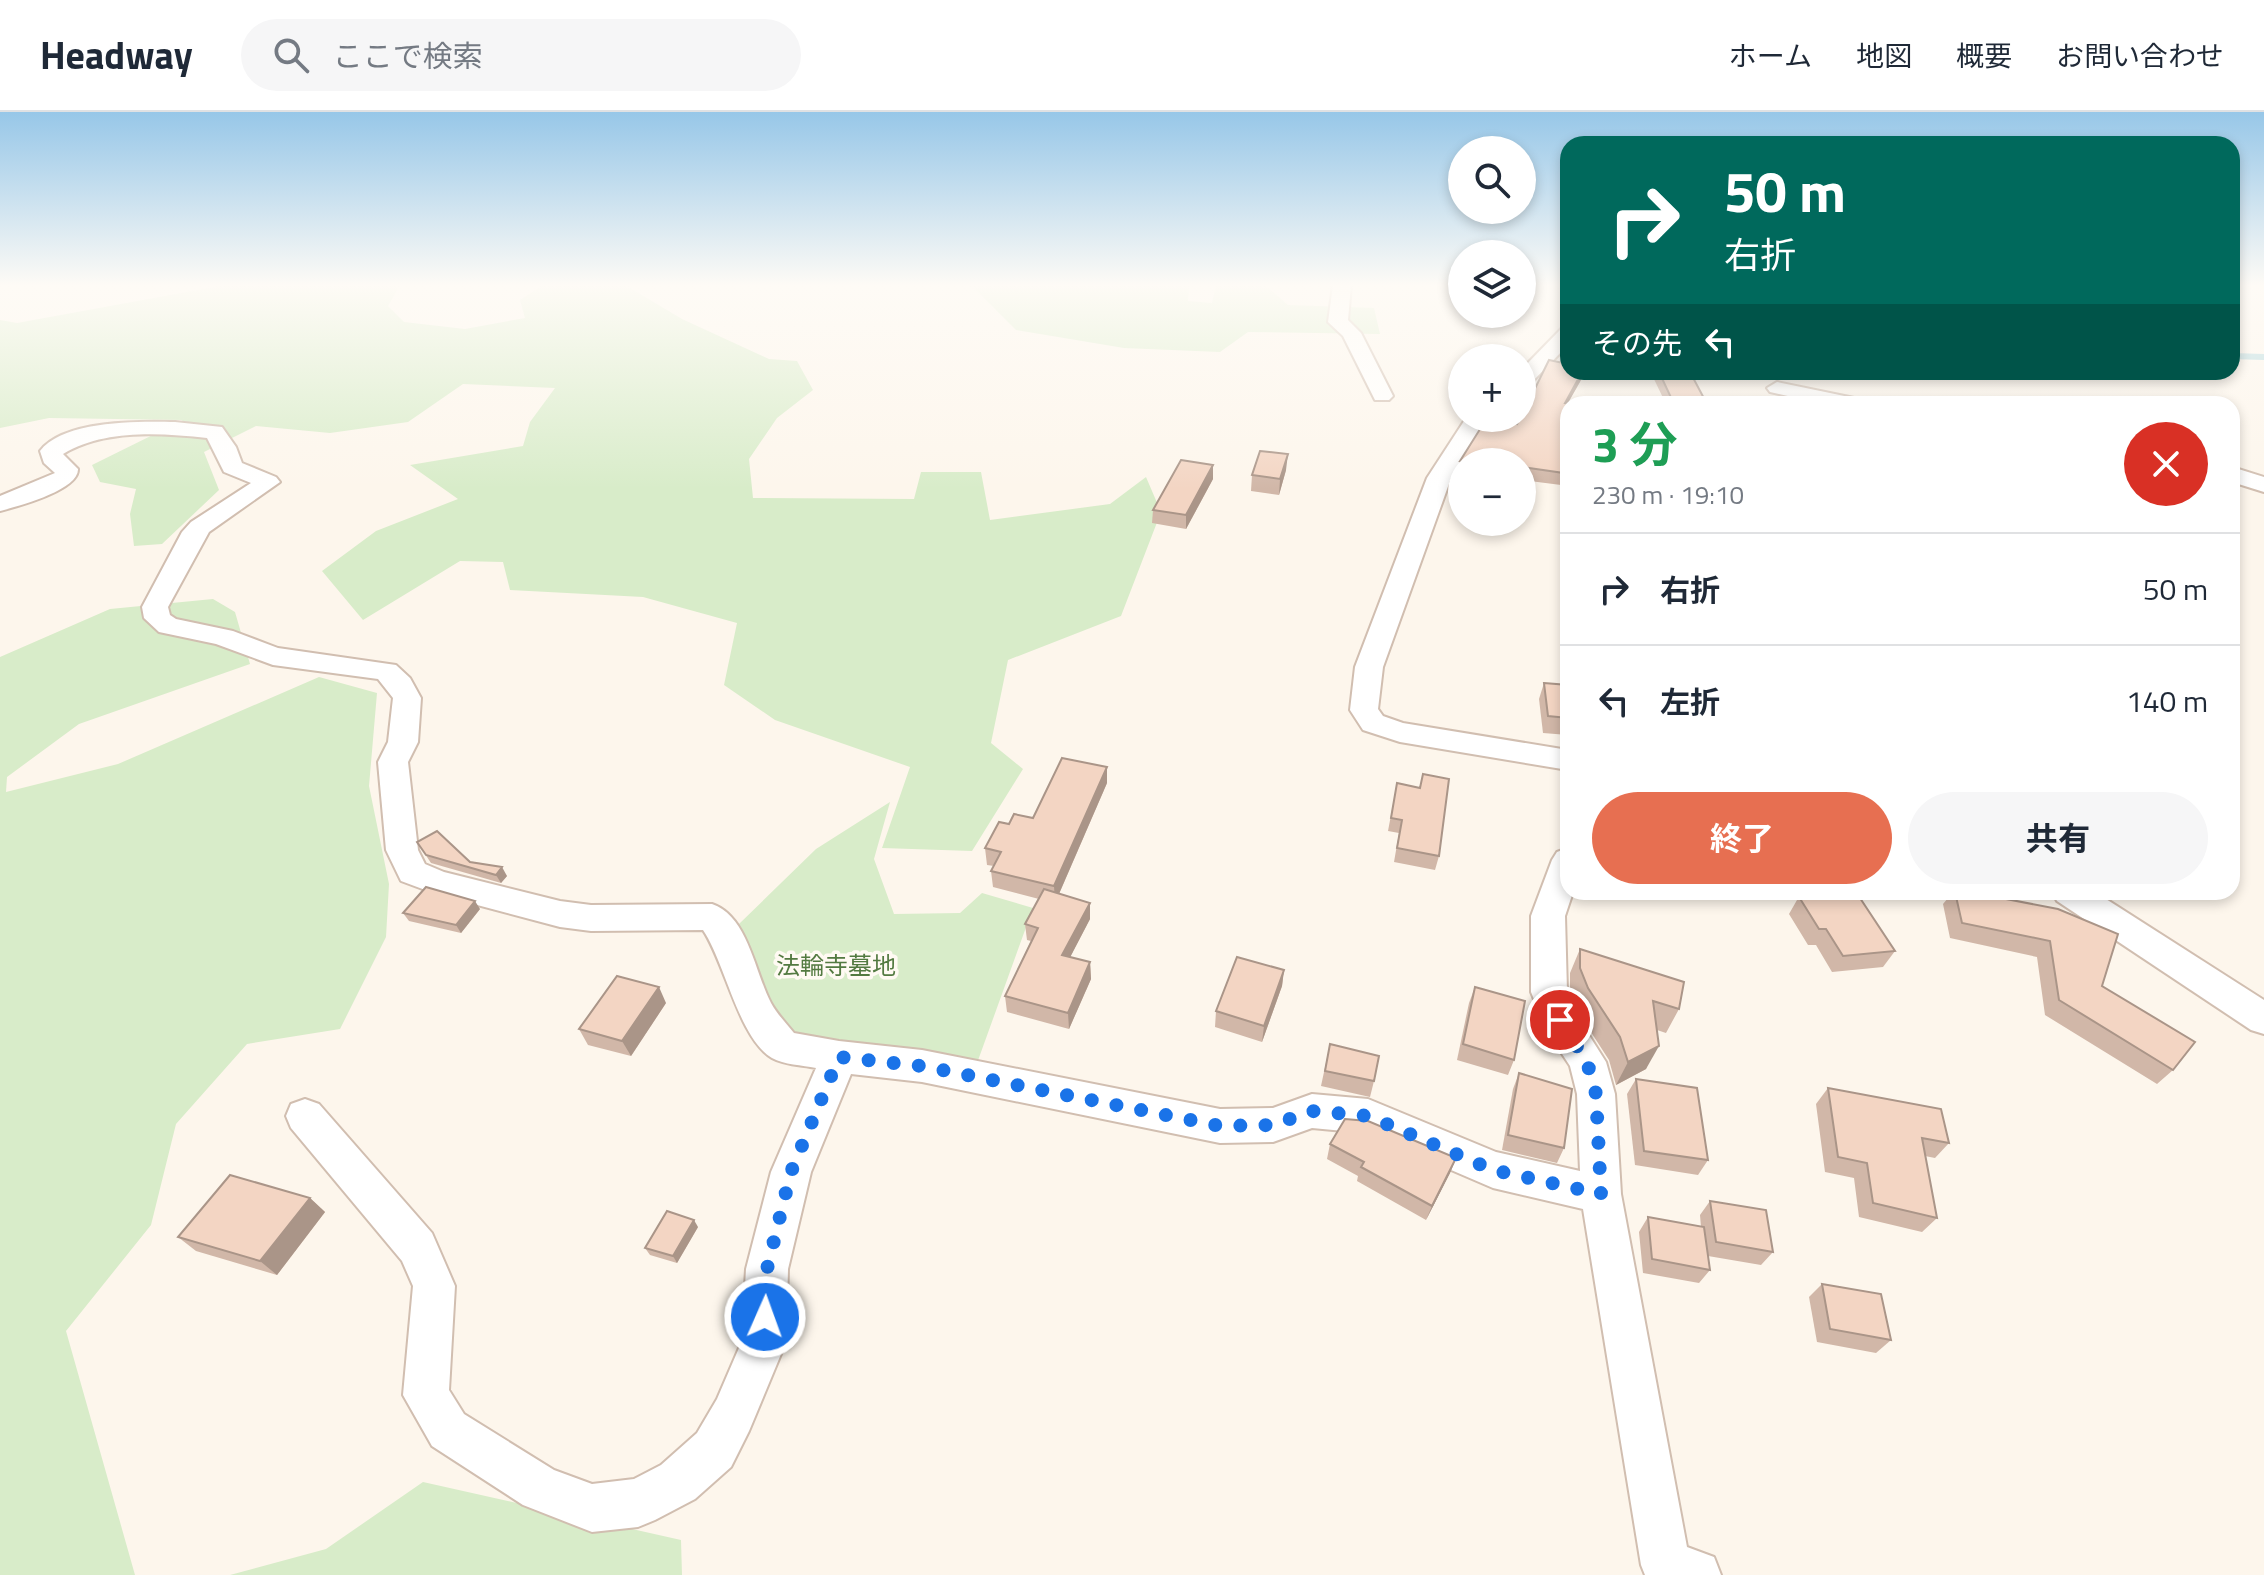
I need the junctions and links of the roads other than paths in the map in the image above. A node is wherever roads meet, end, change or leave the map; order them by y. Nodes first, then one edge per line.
1 (1361, 353) edge
2 (1776, 388) edge
3 (1382, 396) dead end
4 (1814, 396) edge
5 (1468, 432) edge
6 (2240, 477) edge
7 (2264, 485) edge
8 (0, 504) edge
9 (1560, 759) edge
10 (1560, 882) edge
11 (2081, 900) edge
12 (2264, 1019) edge
13 (839, 1057) junction
14 (305, 1116) dead end
15 (1601, 1194) junction
16 (1696, 1575) edge

1 - 3 street
2 - 4 street
5 - 9 street
6 - 7 street
8 - 13 street
10 - 15 street
11 - 12 street
13 - 14 street
13 - 15 street
15 - 16 street

